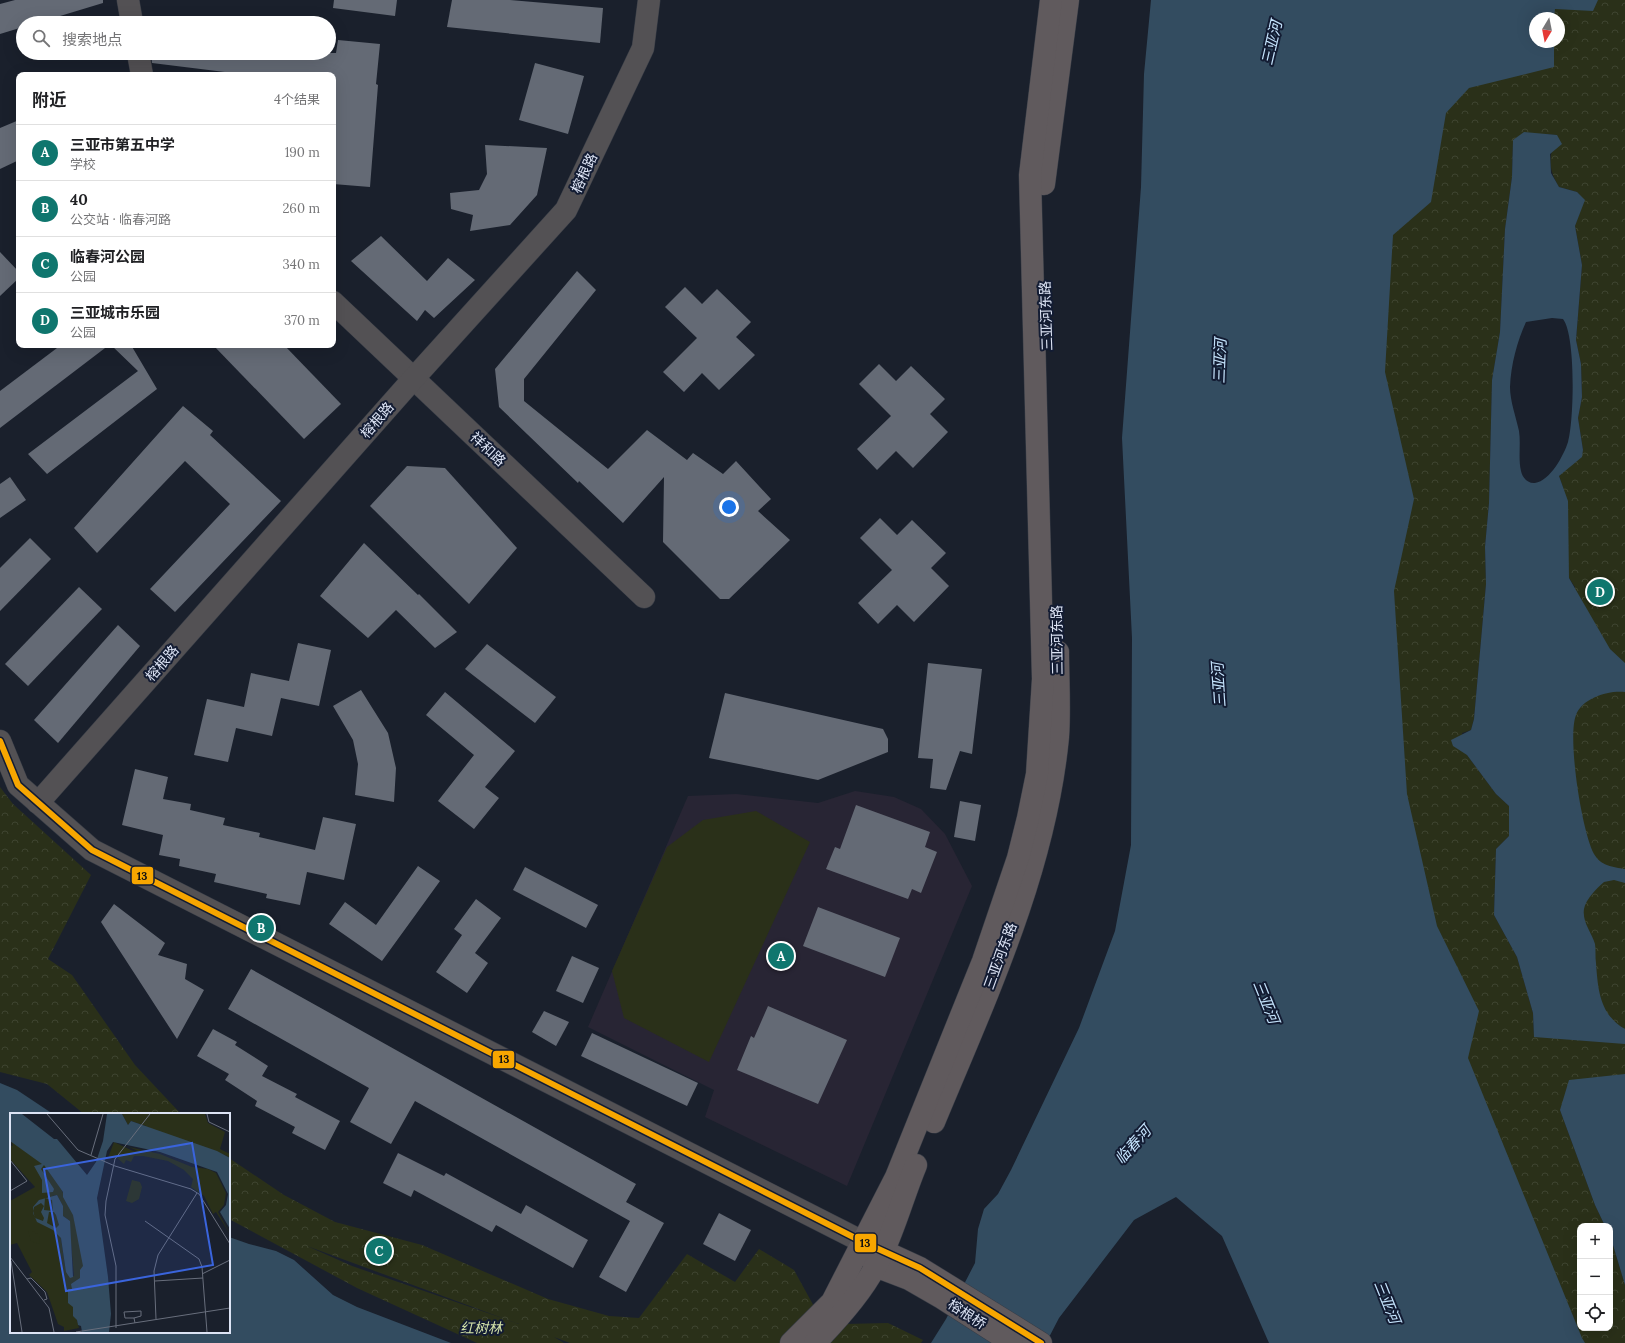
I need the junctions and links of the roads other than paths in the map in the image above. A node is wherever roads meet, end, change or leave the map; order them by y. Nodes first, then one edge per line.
1 (128, 0) edge
2 (649, 0) edge
3 (1051, 0) edge
4 (1068, 0) edge
5 (131, 16) edge
6 (139, 60) edge
7 (141, 72) edge
8 (336, 305) edge
9 (414, 378) junction
10 (644, 596) dead end
11 (0, 741) edge
12 (38, 803) junction
13 (863, 1242) junction
14 (879, 1259) junction
15 (947, 1292) junction
16 (839, 1307) junction
17 (791, 1343) edge
18 (815, 1343) edge
19 (1012, 1343) edge
20 (1041, 1343) edge

1 - 5 street
2 - 9 street, 榕根路
3 - 13 main road, 三亚河东路
4 - 14 main road, 三亚河东路
6 - 7 street
8 - 9 street, 祥和路
9 - 10 street, 祥和路
9 - 12 street, 榕根路
11 - 12 street
12 - 13 street
13 - 14 main road
13 - 16 main road, 三亚河东路
14 - 15 main road
14 - 16 main road, 三亚河东路
15 - 19 main road, 榕根桥
15 - 20 main road, 榕根桥
16 - 17 main road
16 - 18 main road

